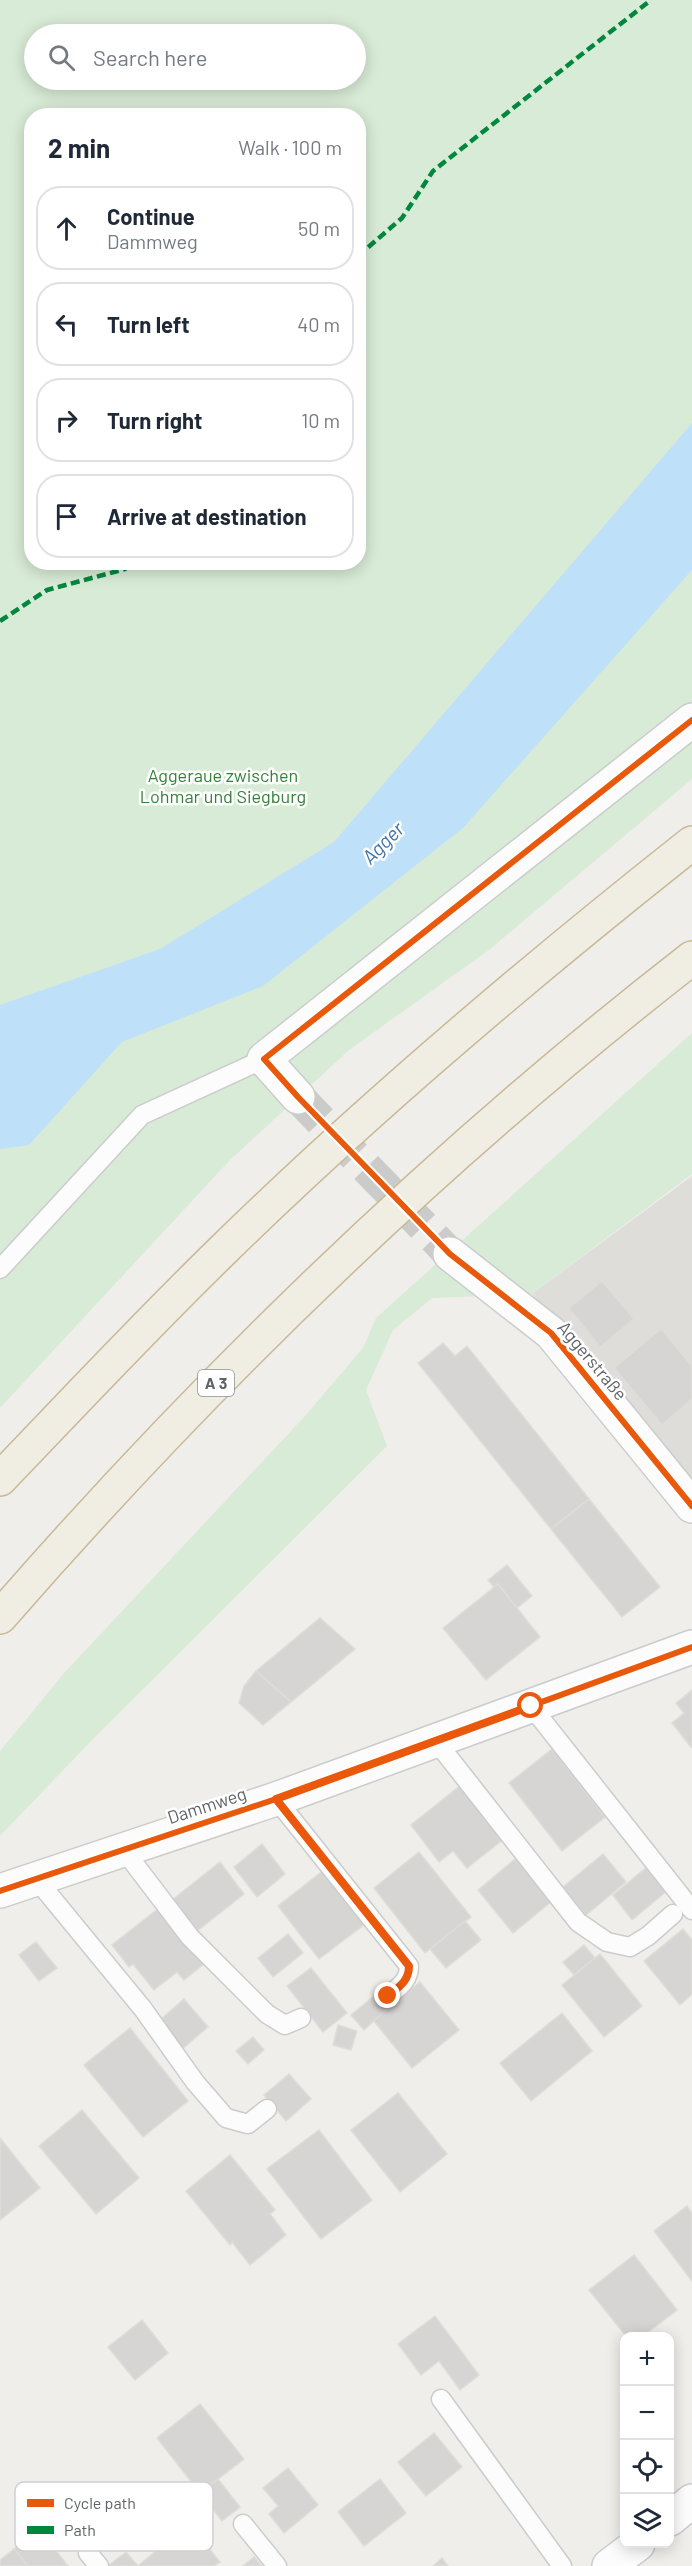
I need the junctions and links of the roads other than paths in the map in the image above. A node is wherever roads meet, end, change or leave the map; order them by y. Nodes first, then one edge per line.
1 (692, 720) edge
2 (692, 843) edge
3 (692, 958) edge
4 (264, 1059) junction
5 (298, 1097) tunnel mouth
6 (450, 1254) tunnel mouth
7 (0, 1269) edge
8 (0, 1479) edge
9 (692, 1506) edge
10 (0, 1617) edge
11 (692, 1647) edge
12 (531, 1706) junction
13 (435, 1740) junction
14 (276, 1799) junction
15 (123, 1848) junction
16 (37, 1880) junction
17 (0, 1891) edge
18 (692, 1910) edge
19 (673, 1914) dead end
20 (388, 1996) dead end
21 (301, 2018) dead end
22 (267, 2109) dead end
23 (441, 2399) dead end
24 (692, 2501) edge
25 (674, 2515) edge
26 (243, 2524) dead end
27 (633, 2548) edge
28 (277, 2566) edge
29 (562, 2566) edge
30 (609, 2566) edge

1 - 4 street
2 - 8 highway
3 - 10 highway, A 3
4 - 5 street
4 - 7 lane
6 - 9 street, Aggerstraße
11 - 12 street, Dammweg
12 - 13 street, Dammweg
12 - 18 lane
13 - 14 street, Dammweg
13 - 19 lane
14 - 15 street, Dammweg
14 - 20 lane
15 - 16 street, Dammweg
15 - 21 lane
16 - 17 street, Dammweg
16 - 22 lane
23 - 29 lane
24 - 25 street
26 - 28 lane
27 - 30 street

